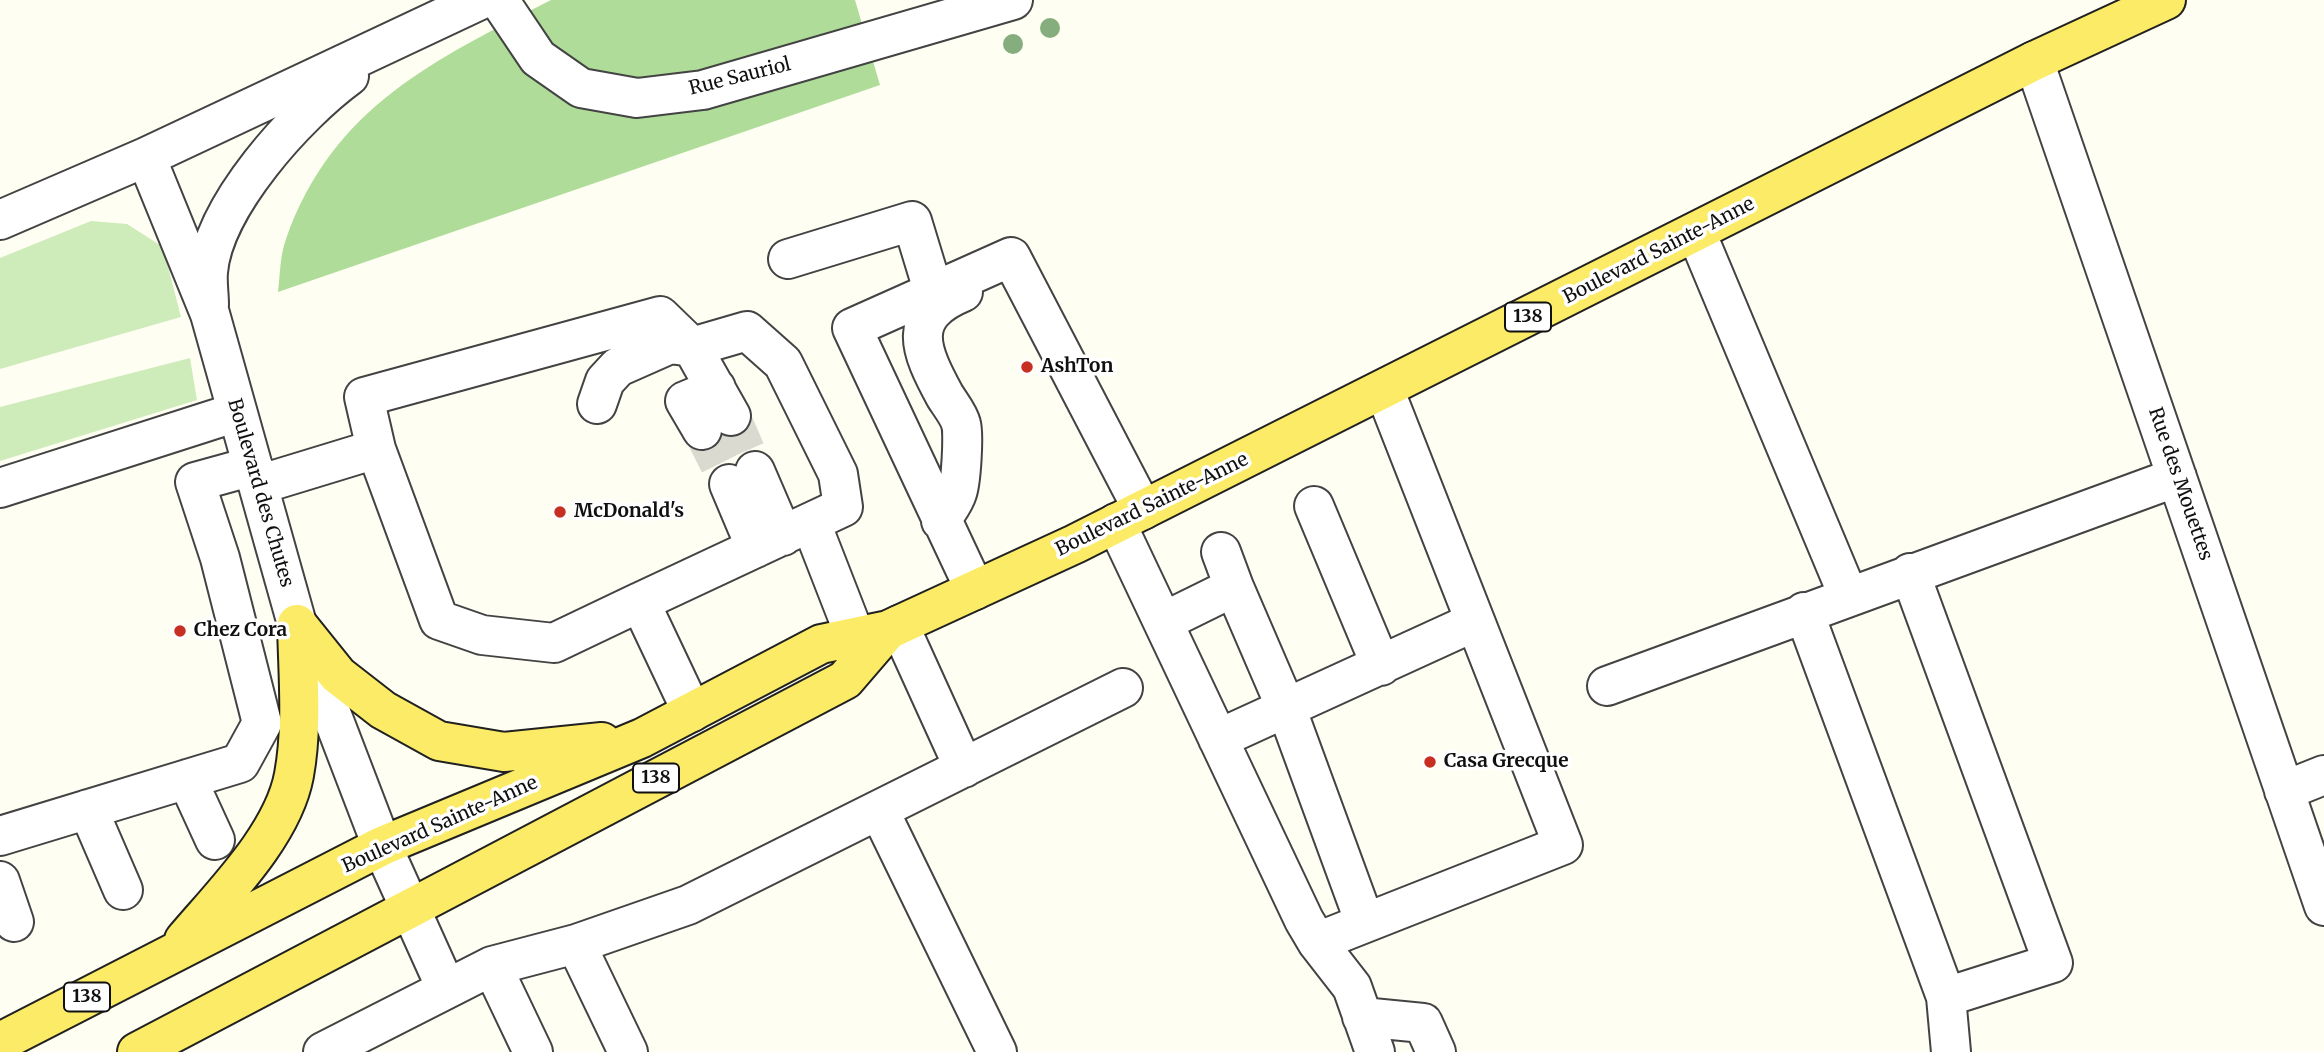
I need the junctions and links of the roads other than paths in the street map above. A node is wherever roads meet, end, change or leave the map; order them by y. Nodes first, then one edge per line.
1 (480, 0) edge
2 (499, 0) edge
3 (1013, 0) edge
4 (2166, 0) edge
5 (405, 34) junction
6 (2034, 61) junction
7 (146, 157) junction
8 (0, 220) edge
9 (1696, 232) junction
10 (788, 259) dead end
11 (1018, 274) junction
12 (933, 290) junction
13 (210, 314) junction
14 (692, 347) junction
15 (1384, 389) junction
16 (597, 404) dead end
17 (717, 411) tunnel mouth
18 (237, 412) junction
19 (376, 449) junction
20 (256, 476) junction
21 (2177, 477) junction
22 (742, 478) tunnel mouth
23 (0, 488) edge
24 (1314, 506) dead end
25 (1129, 517) junction
26 (941, 521) junction
27 (783, 536) junction
28 (273, 540) junction
29 (1221, 552) dead end
30 (220, 558) junction
31 (1910, 573) junction
32 (1234, 587) junction
33 (975, 590) junction
34 (1847, 595) junction
35 (640, 601) junction
36 (1804, 612) junction
37 (1163, 622) junction
38 (1474, 622) junction
39 (297, 624) junction
40 (881, 630) junction
41 (1381, 666) junction
42 (1606, 686) dead end
43 (1123, 688) dead end
44 (1287, 710) junction
45 (692, 712) junction
46 (642, 738) junction
47 (1219, 739) junction
48 (964, 768) junction
49 (2324, 775) edge
50 (187, 779) junction
51 (2284, 791) junction
52 (88, 809) junction
53 (879, 810) junction
54 (0, 836) edge
55 (215, 840) dead end
56 (382, 846) junction
57 (0, 881) edge
58 (123, 890) dead end
59 (2324, 906) edge
60 (407, 907) junction
61 (14, 922) dead end
62 (1365, 923) junction
63 (1317, 942) junction
64 (576, 944) junction
65 (173, 952) junction
66 (492, 966) junction
67 (446, 988) junction
68 (1947, 997) junction
69 (1368, 1034) edge
70 (0, 1042) edge
71 (137, 1052) edge
72 (323, 1052) edge
73 (533, 1052) edge
74 (628, 1052) edge
75 (997, 1052) edge
76 (1436, 1052) edge
77 (1951, 1052) edge

1 - 5 street
2 - 3 street, Rue Sauriol
4 - 6 main road, Boulevard Sainte-Anne / 138
5 - 7 street
5 - 13 street
6 - 9 main road, Boulevard Sainte-Anne / 138
6 - 21 street, Rue des Mouettes
7 - 8 street
7 - 13 street, Boulevard des Chutes
9 - 15 main road, Boulevard Sainte-Anne / 138
9 - 34 street
10 - 12 street
11 - 12 street
11 - 25 street
11 - 26 street
12 - 26 street
13 - 18 street, Boulevard des Chutes
14 - 16 street
14 - 17 street
14 - 19 street
14 - 27 street
15 - 25 main road, Boulevard Sainte-Anne / 138
15 - 38 street
18 - 20 street, Boulevard des Chutes
18 - 23 street
19 - 20 street
19 - 35 street
20 - 28 street, Boulevard des Chutes
20 - 30 street
21 - 31 street
21 - 51 street, Rue des Mouettes
22 - 27 street
24 - 41 street
25 - 33 main road, Boulevard Sainte-Anne / 138
25 - 37 street
26 - 33 street
27 - 35 street
27 - 40 street
28 - 30 street
28 - 39 street, Boulevard des Chutes
29 - 32 street
30 - 50 street
31 - 34 street
31 - 68 street
32 - 37 street
32 - 44 street
33 - 40 main road, Boulevard Sainte-Anne / 138
34 - 36 street
35 - 45 street
36 - 42 street
36 - 68 street
37 - 47 street
38 - 41 street
38 - 62 street
39 - 46 main road
39 - 56 street, Boulevard des Chutes
39 - 65 main road
40 - 45 main road, Boulevard Sainte-Anne / 138
40 - 48 street
40 - 60 main road, Boulevard Sainte-Anne / 138
41 - 44 street
43 - 48 street
44 - 47 street
44 - 62 street
45 - 46 main road, Boulevard Sainte-Anne / 138
46 - 56 main road, Boulevard Sainte-Anne / 138
47 - 63 street
48 - 53 street
49 - 51 street
50 - 52 street
50 - 55 street
51 - 59 street, Rue des Mouettes
52 - 54 street
52 - 58 street
53 - 64 street
53 - 75 street
56 - 60 street, Boulevard des Chutes
56 - 65 main road, Boulevard Sainte-Anne / 138
57 - 61 street
60 - 67 street, Boulevard des Chutes
60 - 71 main road, Boulevard Sainte-Anne / 138
62 - 63 street
63 - 69 street
64 - 66 street
64 - 74 street
65 - 70 main road, Boulevard Sainte-Anne / 138
66 - 67 street
66 - 73 street
67 - 72 street
68 - 77 street
69 - 76 street

